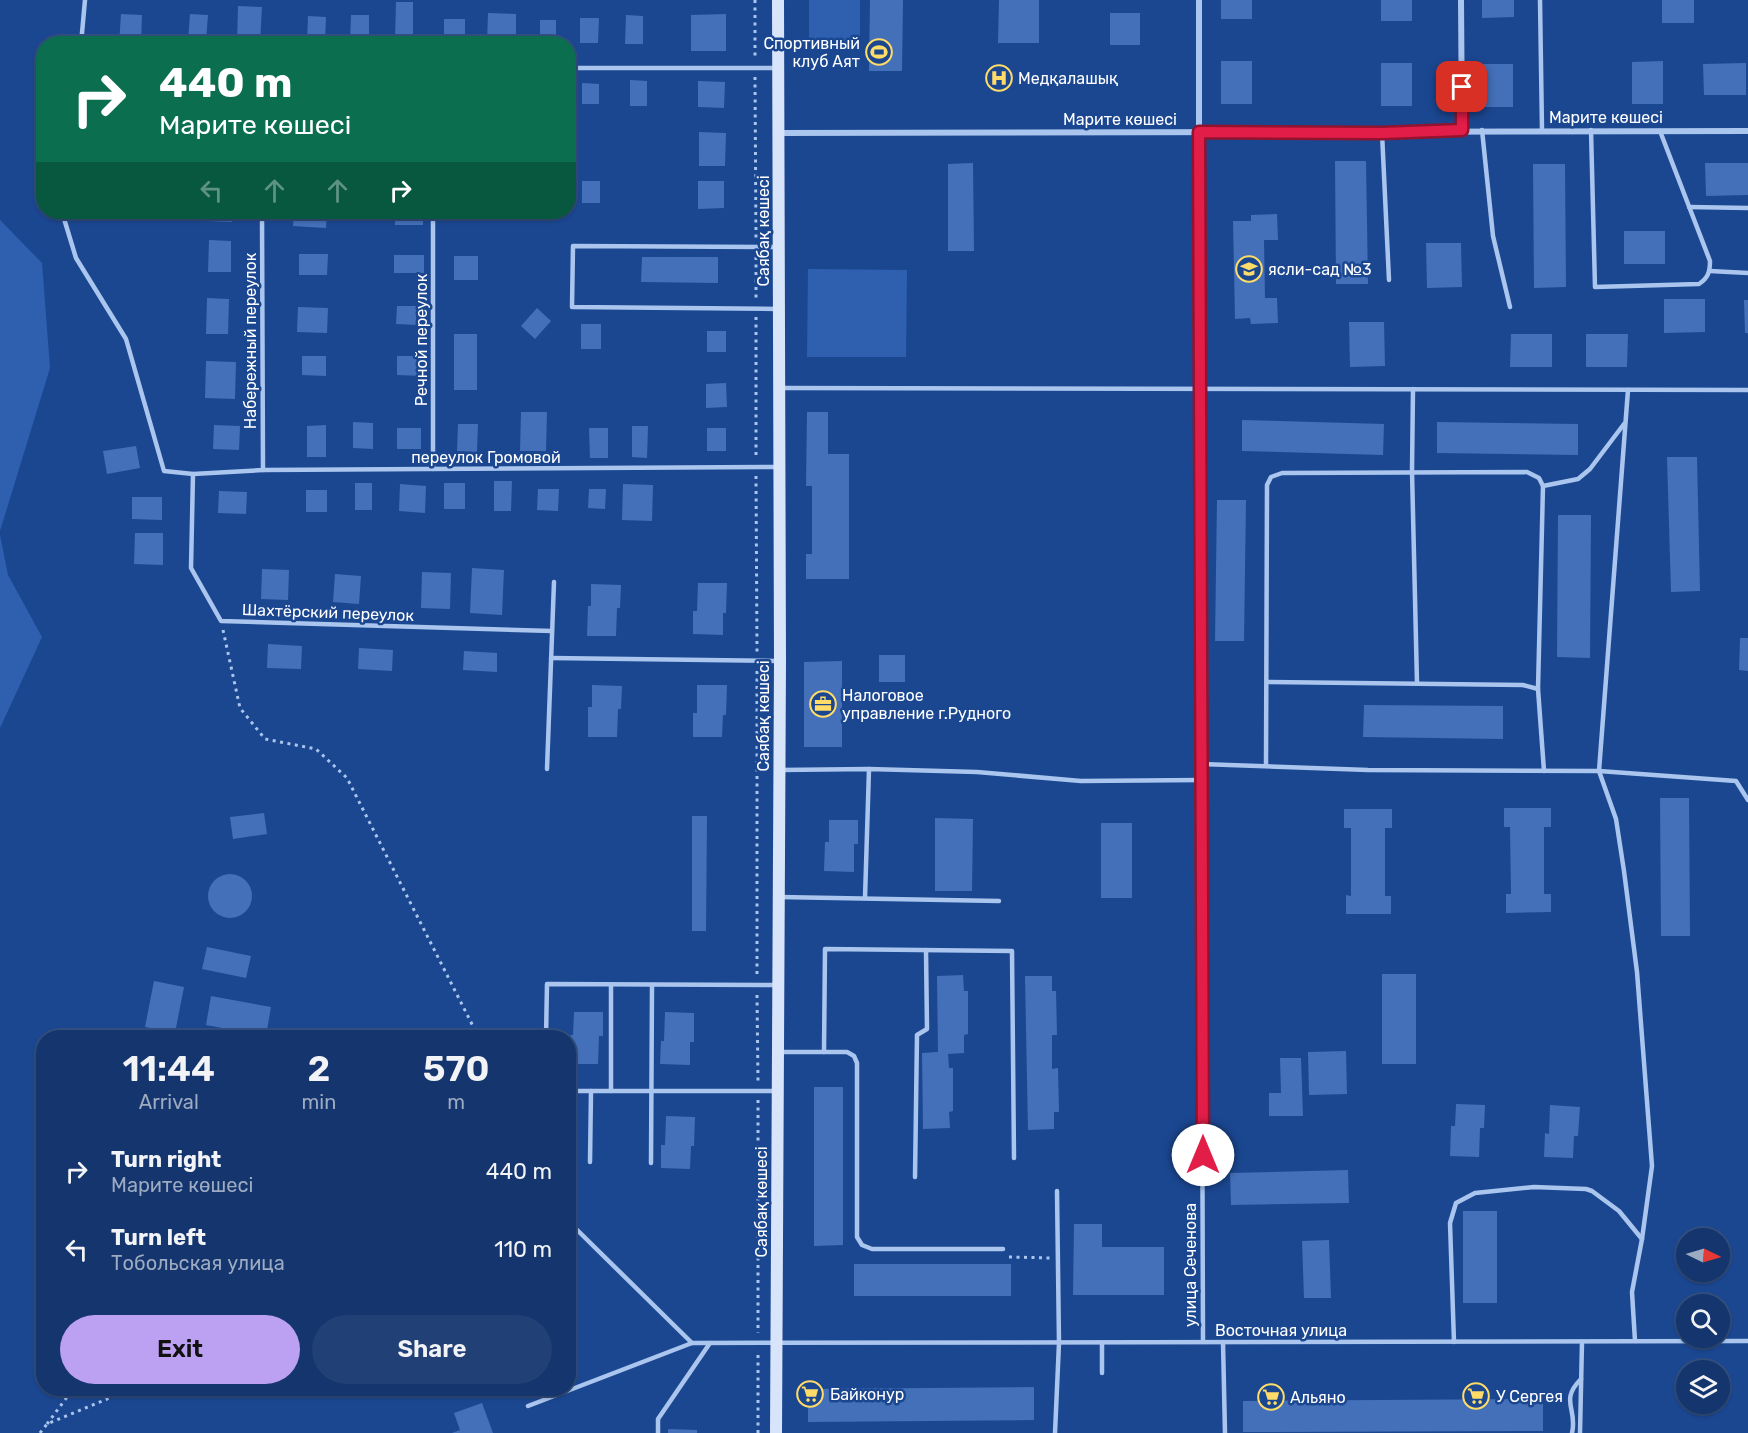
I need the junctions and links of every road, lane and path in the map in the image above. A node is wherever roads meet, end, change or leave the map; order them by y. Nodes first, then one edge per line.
1 (85, 0) edge
2 (755, 0) edge
3 (778, 0) edge
4 (1199, 0) edge
5 (1461, 0) edge
6 (1540, 0) edge
7 (82, 36) edge
8 (576, 68) edge
9 (755, 69) junction
10 (778, 69) junction
11 (1462, 130) junction
12 (1482, 130) junction
13 (1542, 130) junction
14 (1591, 130) junction
15 (1660, 131) junction
16 (1748, 131) edge
17 (1199, 132) junction
18 (779, 133) junction
19 (1382, 133) junction
20 (1689, 207) junction
21 (1748, 208) edge
22 (64, 219) edge
23 (262, 219) edge
24 (433, 219) edge
25 (756, 247) junction
26 (779, 247) junction
27 (1710, 271) junction
28 (1748, 273) edge
29 (1389, 280) dead end
30 (1510, 307) dead end
31 (756, 309) junction
32 (779, 309) junction
33 (780, 388) junction
34 (1200, 389) junction
35 (1413, 389) junction
36 (1628, 390) junction
37 (1748, 390) edge
38 (1626, 422) junction
39 (780, 466) junction
40 (756, 467) junction
41 (433, 469) junction
42 (263, 470) junction
43 (1412, 471) junction
44 (193, 474) junction
45 (1543, 486) junction
46 (554, 582) dead end
47 (221, 621) junction
48 (552, 631) junction
49 (551, 658) junction
50 (757, 661) junction
51 (780, 661) junction
52 (1267, 682) junction
53 (1417, 683) junction
54 (1538, 689) junction
55 (1201, 764) junction
56 (1266, 766) junction
57 (547, 769) dead end
58 (868, 769) junction
59 (780, 770) junction
60 (1544, 771) junction
61 (1599, 771) junction
62 (1201, 780) junction
63 (1748, 800) edge
64 (779, 897) junction
65 (865, 898) junction
66 (999, 901) dead end
67 (926, 950) junction
68 (611, 985) junction
69 (652, 985) junction
70 (757, 985) junction
71 (779, 985) junction
72 (475, 1030) edge
73 (546, 1030) edge
74 (778, 1052) junction
75 (824, 1052) junction
76 (576, 1091) edge
77 (591, 1091) junction
78 (610, 1091) junction
79 (651, 1091) junction
80 (758, 1091) junction
81 (778, 1091) junction
82 (1014, 1158) dead end
83 (590, 1161) dead end
84 (651, 1163) dead end
85 (915, 1177) dead end
86 (1057, 1191) dead end
87 (576, 1229) edge
88 (1642, 1239) junction
89 (1003, 1249) joint
90 (1058, 1258) junction
91 (1635, 1341) junction
92 (1748, 1341) edge
93 (710, 1342) junction
94 (758, 1342) junction
95 (1203, 1342) junction
96 (1223, 1342) junction
97 (1454, 1342) junction
98 (1582, 1342) junction
99 (692, 1343) junction
100 (777, 1343) junction
101 (1059, 1343) junction
102 (1102, 1343) junction
103 (1102, 1373) dead end
104 (1581, 1379) junction
105 (576, 1384) edge
106 (68, 1396) edge
107 (114, 1396) edge
108 (547, 1396) edge
109 (528, 1406) dead end
110 (47, 1424) junction
111 (40, 1433) edge
112 (658, 1433) edge
113 (758, 1433) edge
114 (776, 1433) edge
115 (1055, 1433) edge
116 (1226, 1433) edge
117 (1572, 1433) edge
118 (1580, 1433) edge

1 - 7 lane
2 - 9 path
3 - 10 street, Саябақ көшесі
4 - 17 street, улица Сеченова
5 - 11 street
6 - 13 lane
8 - 9 lane
9 - 10 lane
9 - 25 path
10 - 18 street, Саябақ көшесі
11 - 12 street, Марите көшесі
11 - 19 street, Марите көшесі
12 - 13 street, Марите көшесі
12 - 30 lane
13 - 14 street, Марите көшесі
14 - 15 street, Марите көшесі
14 - 27 lane
15 - 16 street, Марите көшесі
15 - 20 lane
17 - 18 street, Марите көшесі
17 - 19 street, Марите көшесі
17 - 34 lane, улица Сеченова
18 - 26 street, Саябақ көшесі
19 - 29 lane
20 - 21 lane
20 - 27 lane
22 - 44 lane, переулок Громовой
23 - 42 lane, Набережный переулок
24 - 41 lane, Речной переулок
25 - 26 lane
25 - 31 path
25 - 31 lane
26 - 32 street, Саябақ көшесі
27 - 28 lane
31 - 32 lane
31 - 40 path
32 - 33 street, Саябақ көшесі
33 - 34 lane
33 - 39 street, Саябақ көшесі
34 - 35 lane
34 - 55 lane, улица Сеченова
35 - 36 lane
35 - 43 lane
36 - 37 lane
36 - 38 lane
38 - 45 lane
38 - 61 lane
39 - 40 lane, переулок Громовой
39 - 51 street, Саябақ көшесі
40 - 41 lane, переулок Громовой
40 - 50 path
41 - 42 lane, переулок Громовой
42 - 44 lane, переулок Громовой
43 - 45 lane
43 - 52 lane
43 - 53 lane
44 - 47 lane, Шахтёрский переулок
45 - 54 lane
46 - 48 lane
47 - 48 lane, Шахтёрский переулок
47 - 72 path
48 - 49 lane
49 - 50 lane
49 - 57 lane
50 - 51 lane
50 - 70 path
51 - 59 street, Саябақ көшесі
52 - 53 lane
52 - 56 lane
53 - 54 lane
54 - 60 lane
55 - 56 lane
55 - 62 lane, улица Сеченова
56 - 60 lane
58 - 59 lane
58 - 62 lane
58 - 65 lane
59 - 64 street, Саябақ көшесі
60 - 61 lane
61 - 63 lane
61 - 88 lane
62 - 95 lane, улица Сеченова
64 - 65 lane
64 - 71 street, Саябақ көшесі
65 - 66 lane
67 - 75 lane
67 - 82 lane
67 - 85 lane
68 - 69 lane
68 - 73 lane
68 - 78 lane
69 - 70 lane
69 - 79 lane
70 - 71 lane
70 - 80 path
71 - 74 street, Саябақ көшесі
74 - 75 lane
74 - 81 street, Саябақ көшесі
75 - 89 lane
76 - 77 lane
77 - 78 lane
77 - 83 lane
78 - 79 lane
79 - 80 lane
79 - 84 lane
80 - 81 lane
80 - 94 path
81 - 100 street, Саябақ көшесі
86 - 90 lane
87 - 99 lane
88 - 91 lane
88 - 97 lane
89 - 90 path
90 - 101 lane
91 - 92 lane, Восточная улица
91 - 98 lane, Восточная улица
93 - 94 lane, Восточная улица
93 - 99 lane, Восточная улица
93 - 112 lane
94 - 100 lane, Восточная улица
94 - 113 path
95 - 96 lane, Восточная улица
95 - 102 lane, Восточная улица
96 - 97 lane, Восточная улица
96 - 116 lane
97 - 98 lane, Восточная улица
98 - 104 lane
99 - 105 lane, Восточная улица
100 - 101 lane, Восточная улица
100 - 114 street, Саябақ көшесі
101 - 102 lane, Восточная улица
101 - 115 lane
102 - 103 lane
104 - 117 lane
104 - 118 lane
106 - 110 path
107 - 110 path
108 - 109 lane, Восточная улица
110 - 111 path

